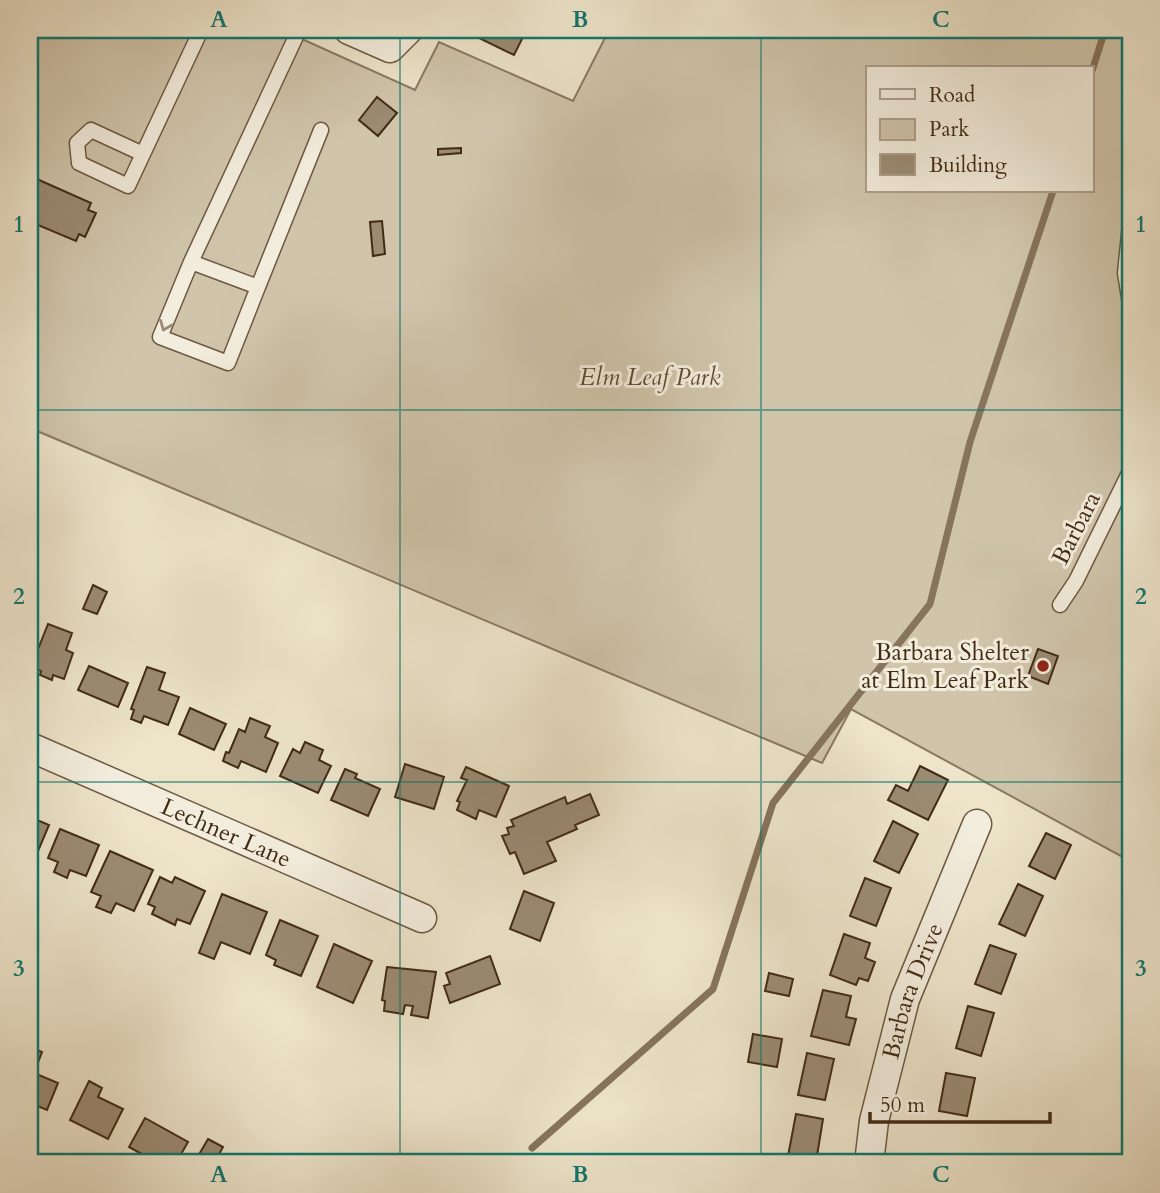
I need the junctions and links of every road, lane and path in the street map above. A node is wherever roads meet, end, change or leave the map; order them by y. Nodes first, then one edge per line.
1 (201, 30) edge
2 (299, 30) edge
3 (349, 30) edge
4 (399, 39) edge
5 (321, 130) dead end
6 (143, 153) junction
7 (1130, 224) edge
8 (191, 262) junction
9 (258, 287) junction
10 (1130, 304) edge
11 (1130, 471) edge
12 (1060, 605) dead end
13 (30, 747) edge
14 (977, 824) dead end
15 (422, 918) dead end
16 (869, 1163) edge

1 - 6 lane
2 - 8 lane
3 - 4 street
5 - 9 lane
6 - 6 lane
7 - 10 lane
8 - 9 lane
8 -> 9 lane
11 - 12 lane, Barbara
13 - 15 street, Lechner Lane
14 - 16 street, Barbara Drive

